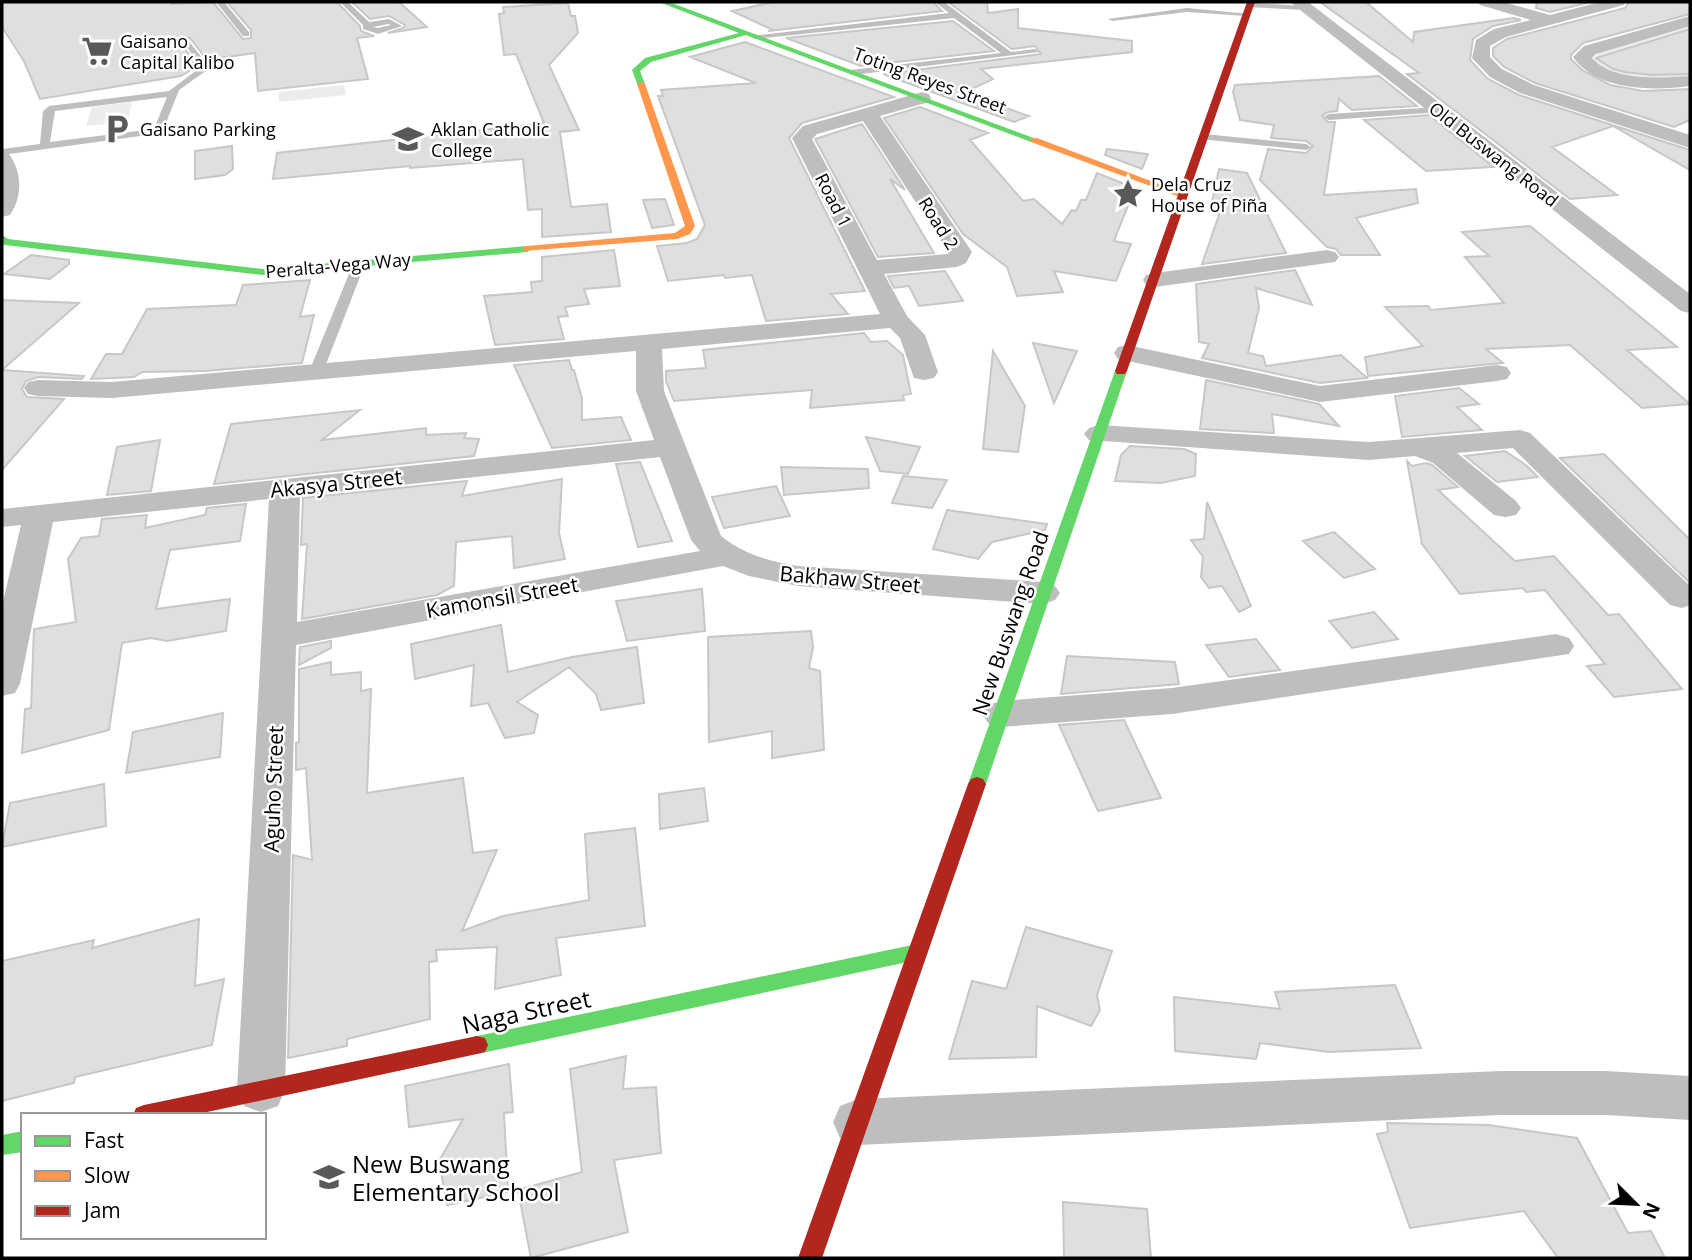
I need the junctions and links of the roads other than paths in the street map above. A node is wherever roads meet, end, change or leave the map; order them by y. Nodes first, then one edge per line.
1 (220, 2) edge
2 (344, 2) edge
3 (663, 2) edge
4 (939, 2) edge
5 (1486, 2) edge
6 (1618, 2) edge
7 (1301, 5) edge
8 (1249, 7) edge
9 (956, 15) junction
10 (1112, 19) dead end
11 (1546, 19) junction
12 (1690, 21) edge
13 (368, 25) junction
14 (246, 34) dead end
15 (750, 34) junction
16 (1621, 41) junction
17 (185, 42) dead end
18 (1035, 52) dead end
19 (1009, 55) junction
20 (853, 72) junction
21 (1641, 81) junction
22 (1690, 81) edge
23 (170, 94) junction
24 (922, 98) junction
25 (1569, 104) junction
26 (1438, 110) junction
27 (868, 113) junction
28 (1329, 117) dead end
29 (1203, 137) junction
30 (1690, 142) edge
31 (45, 146) junction
32 (1306, 147) dead end
33 (2, 152) edge
34 (2, 158) edge
35 (1183, 195) junction
36 (2, 210) edge
37 (3, 241) edge
38 (1326, 257) dead end
39 (359, 264) junction
40 (869, 268) junction
41 (1155, 280) junction
42 (1690, 306) edge
43 (895, 320) junction
44 (649, 342) junction
45 (1128, 353) junction
46 (316, 372) junction
47 (925, 372) dead end
48 (1497, 373) dead end
49 (38, 388) dead end
50 (1099, 434) junction
51 (671, 447) junction
52 (1421, 448) junction
53 (285, 488) junction
54 (1505, 508) dead end
55 (39, 514) junction
56 (2, 518) edge
57 (725, 556) junction
58 (1043, 593) junction
59 (1682, 597) dead end
60 (279, 637) junction
61 (1556, 646) dead end
62 (2, 684) edge
63 (1001, 714) junction
64 (917, 952) junction
65 (261, 1090) junction
66 (1690, 1098) edge
67 (153, 1113) edge
68 (858, 1122) junction
69 (21, 1140) edge
70 (2, 1145) edge
71 (810, 1258) edge

1 - 14 lane
2 - 13 lane
3 - 15 street, Toting Reyes Street
4 - 9 lane
5 - 11 street
6 - 11 street
7 - 8 lane
7 - 26 street, Old Buswang Road
8 - 10 lane
8 - 29 street, New Buswang Road
9 - 15 lane
9 - 19 lane
11 - 16 street
11 - 25 street
12 - 16 street
13 - 13 lane
15 - 20 street, Toting Reyes Street
15 - 39 street, Peralta-Vega Way
16 - 21 street
17 - 23 lane
18 - 19 lane
19 - 20 lane
20 - 24 street, Toting Reyes Street
21 - 22 street
21 - 25 street
23 - 31 lane
23 - 31 lane
24 - 27 street, Road 1
24 - 35 street, Toting Reyes Street
25 - 30 street
26 - 28 lane
26 - 42 street, Old Buswang Road
27 - 40 street, Road 1
27 - 40 street, Road 2
29 - 32 lane
29 - 35 street, New Buswang Road
31 - 33 lane
34 - 36 street
35 - 41 street, New Buswang Road
37 - 39 street, Peralta-Vega Way
38 - 41 street
39 - 46 lane
40 - 43 street, Road 1
41 - 45 street, New Buswang Road
43 - 44 street
43 - 47 street, Road 1
44 - 46 street
44 - 51 street, Bakhaw Street
45 - 48 street
45 - 50 street, New Buswang Road
46 - 49 street
50 - 52 street
50 - 58 street, New Buswang Road
51 - 53 street, Akasya Street
51 - 57 street, Bakhaw Street
52 - 54 street
52 - 59 street
53 - 55 street, Akasya Street
53 - 60 street, Aguho Street
55 - 56 street, Akasya Street
55 - 62 street
57 - 58 street, Bakhaw Street
57 - 60 street, Kamonsil Street
58 - 63 street, New Buswang Road
60 - 65 street, Aguho Street
61 - 63 street
63 - 64 street, New Buswang Road
64 - 65 street, Naga Street
64 - 68 street, New Buswang Road
65 - 67 street, Naga Street
66 - 68 street
68 - 71 street, New Buswang Road
69 - 70 street

